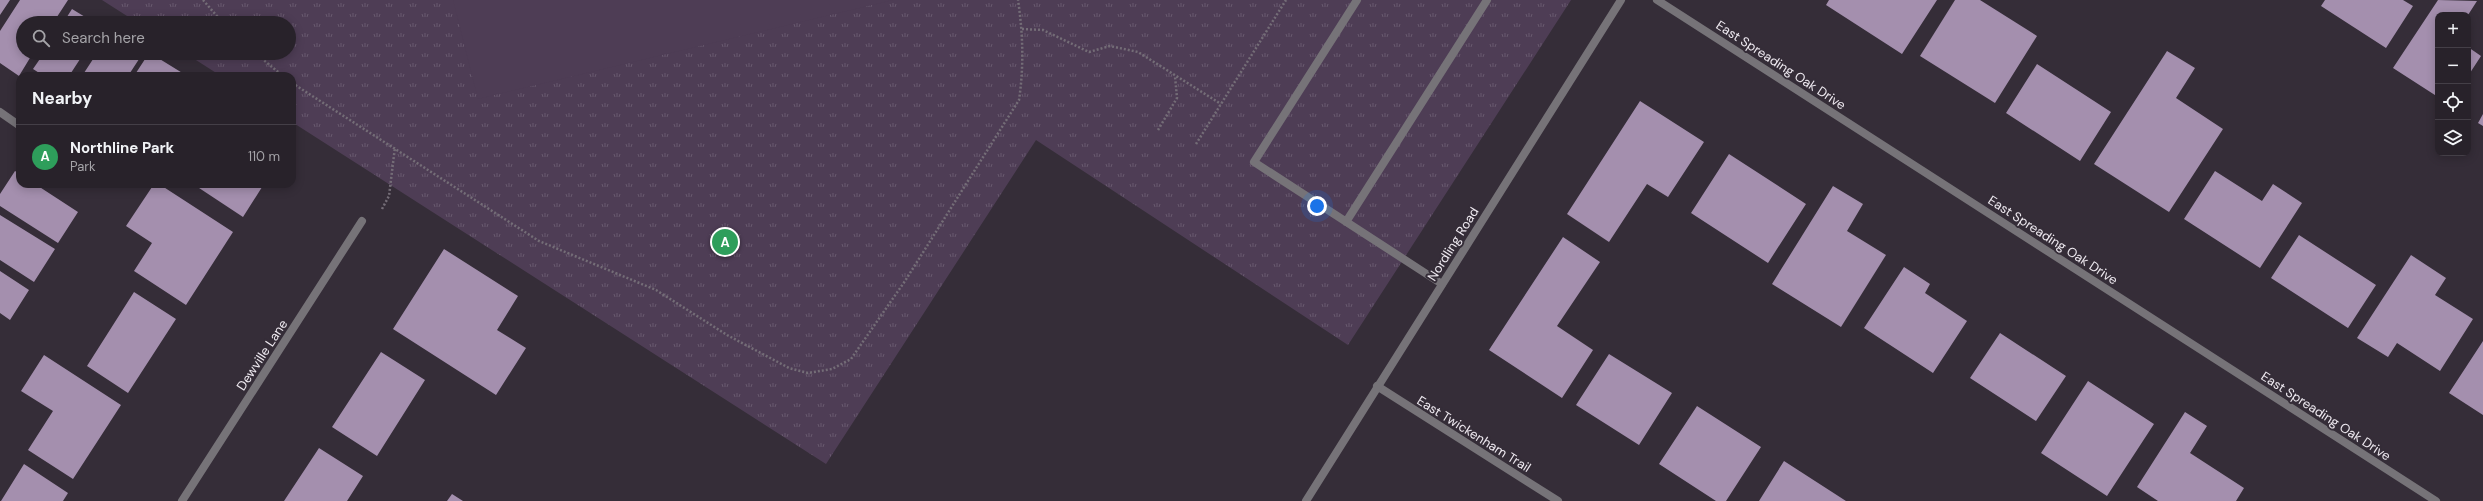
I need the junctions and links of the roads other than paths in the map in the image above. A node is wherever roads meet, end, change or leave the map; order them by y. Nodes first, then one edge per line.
1 (1357, 0) edge
2 (1487, 0) edge
3 (1621, 0) edge
4 (1657, 0) edge
5 (0, 112) edge
6 (16, 123) edge
7 (362, 221) road end
8 (1346, 222) junction
9 (1442, 284) junction
10 (1377, 386) junction
11 (182, 501) edge
12 (1306, 501) edge
13 (1558, 501) edge
14 (2436, 501) edge

1 - 8 street
2 - 8 street
3 - 9 street, Nordling Road
4 - 14 street, East Spreading Oak Drive
5 - 6 street
7 - 11 street, Dewville Lane
8 - 9 street
9 - 10 street, Nordling Road
10 - 12 street, Nordling Road
10 - 13 street, East Twickenham Trail

